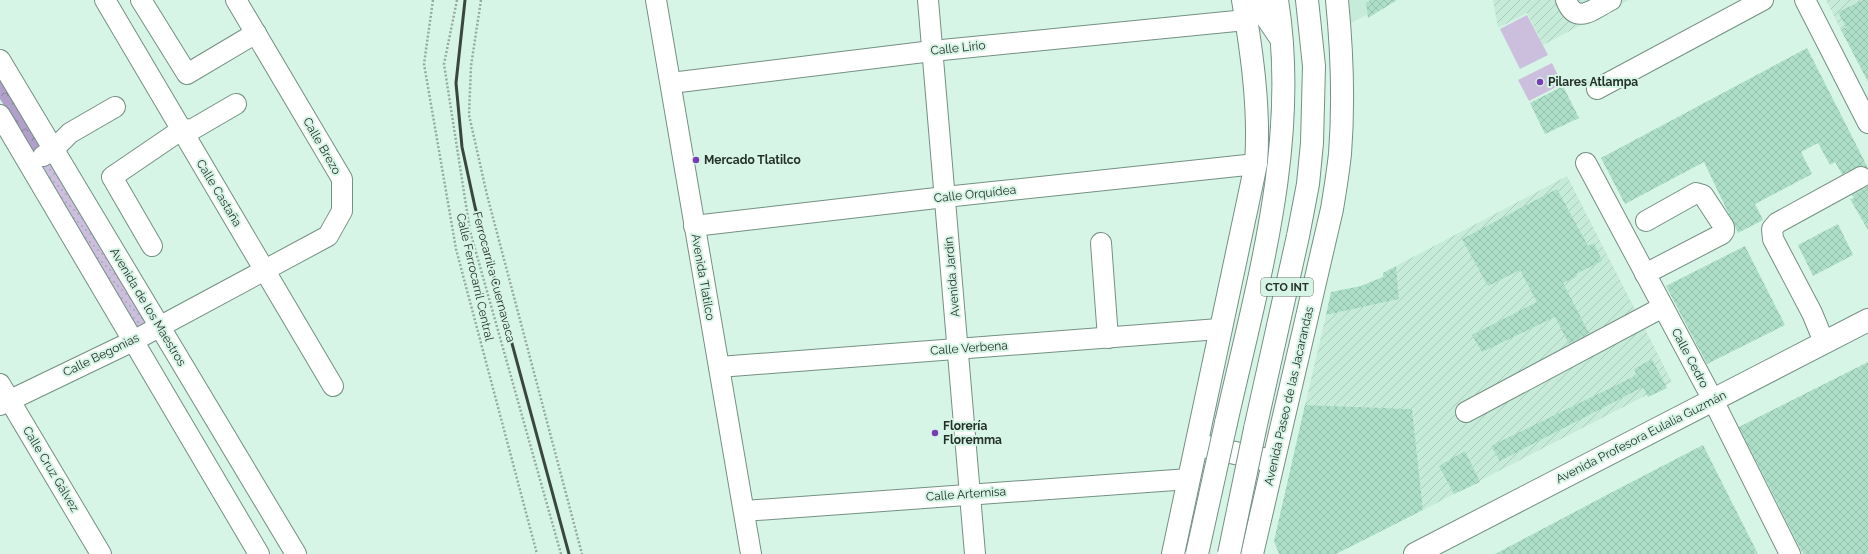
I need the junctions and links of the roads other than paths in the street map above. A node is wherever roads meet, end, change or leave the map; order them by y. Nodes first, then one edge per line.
1 (105, 0) edge
2 (141, 0) edge
3 (236, 0) edge
4 (656, 0) edge
5 (928, 0) edge
6 (1260, 0) edge
7 (1277, 0) edge
8 (1307, 0) edge
9 (1321, 0) edge
10 (1337, 0) edge
11 (1566, 0) edge
12 (1611, 0) edge
13 (1763, 0) edge
14 (1806, 0) edge
15 (1245, 10) edge
16 (1312, 32) junction
17 (256, 33) junction
18 (1282, 39) junction
19 (932, 50) junction
20 (0, 60) edge
21 (670, 83) junction
22 (1597, 89) dead end
23 (236, 104) dead end
24 (115, 107) dead end
25 (1866, 112) edge
26 (0, 115) edge
27 (181, 130) junction
28 (54, 149) junction
29 (1586, 163) dead end
30 (30, 164) junction
31 (1256, 164) junction
32 (1861, 177) dead end
33 (945, 197) junction
34 (1646, 220) dead end
35 (694, 226) junction
36 (1101, 243) dead end
37 (152, 246) dead end
38 (265, 269) junction
39 (1645, 274) junction
40 (1663, 307) junction
41 (1868, 320) edge
42 (159, 327) junction
43 (1219, 329) junction
44 (1108, 338) junction
45 (132, 341) junction
46 (1824, 342) junction
47 (959, 349) junction
48 (719, 367) junction
49 (332, 386) dead end
50 (3, 396) edge
51 (1713, 400) junction
52 (1466, 412) dead end
53 (1196, 445) junction
54 (1274, 462) junction
55 (1189, 479) junction
56 (971, 494) junction
57 (263, 499) junction
58 (744, 511) junction
59 (236, 515) junction
60 (1254, 552) edge
61 (101, 554) edge
62 (259, 554) edge
63 (296, 554) edge
64 (751, 554) edge
65 (975, 554) edge
66 (1173, 554) edge
67 (1197, 554) edge
68 (1229, 554) edge
69 (1414, 554) edge
70 (1790, 554) edge

1 - 27 street, Calle Castaña
2 - 17 street
3 - 17 street, Calle Brezo
4 - 21 street, Avenida Tlatilco
5 - 19 street, Avenida Jardín
6 - 18 main road
7 - 18 main road, CTO INT
8 - 16 main road, CTO INT
9 - 16 main road
10 - 54 main road, Avenida Paseo de las Jacarandas / CTO INT
11 - 12 street
13 - 22 street
14 - 25 street
15 - 19 street, Calle Lirio
15 - 31 main road
16 - 68 main road, CTO INT, bridge
17 - 38 street, Calle Brezo
18 - 67 main road, CTO INT, bridge
19 - 21 street, Calle Lirio
19 - 33 street, Avenida Jardín
20 - 28 street, Avenida de los Maestros
21 - 35 street, Avenida Tlatilco
23 - 27 street
24 - 28 street
26 - 30 street
27 - 37 street
27 - 38 street, Calle Castaña
28 - 30 street
28 - 42 street, Avenida de los Maestros
29 - 39 street, Calle Cedro
30 - 45 street
31 - 33 street, Calle Orquídea
31 - 43 main road
32 - 46 street
33 - 35 street, Calle Orquídea
33 - 47 street, Avenida Jardín
34 - 39 street
35 - 48 street, Avenida Tlatilco
36 - 44 street
38 - 42 street, Calle Begonias
38 - 49 street, Calle Castaña
39 - 40 street, Calle Cedro
40 - 51 street, Calle Cedro
40 - 52 street
41 - 46 main road, Avenida Profesora Eulalia Guzmán
42 - 45 street, Calle Begonias
42 - 57 street, Avenida de los Maestros
43 - 44 street, Calle Verbena
43 - 53 main road
44 - 47 street, Calle Verbena
45 - 50 street, Calle Begonias
45 - 59 street
46 - 51 main road, Avenida Profesora Eulalia Guzmán
47 - 48 street, Calle Verbena
47 - 56 street, Avenida Jardín
48 - 58 street, Avenida Tlatilco
50 - 61 street, Calle Cruz Gálvez
51 - 69 main road, Avenida Profesora Eulalia Guzmán
51 - 70 street, Calle Cedro
53 - 54 main road
53 - 55 main road
54 - 60 main road, Avenida Paseo de las Jacarandas / CTO INT
55 - 56 street, Calle Artemisa
55 - 66 main road
56 - 58 street, Calle Artemisa
56 - 65 street, Avenida Jardín
57 - 59 street
57 - 63 street, Avenida de los Maestros
58 - 64 street, Avenida Tlatilco
59 - 62 street

